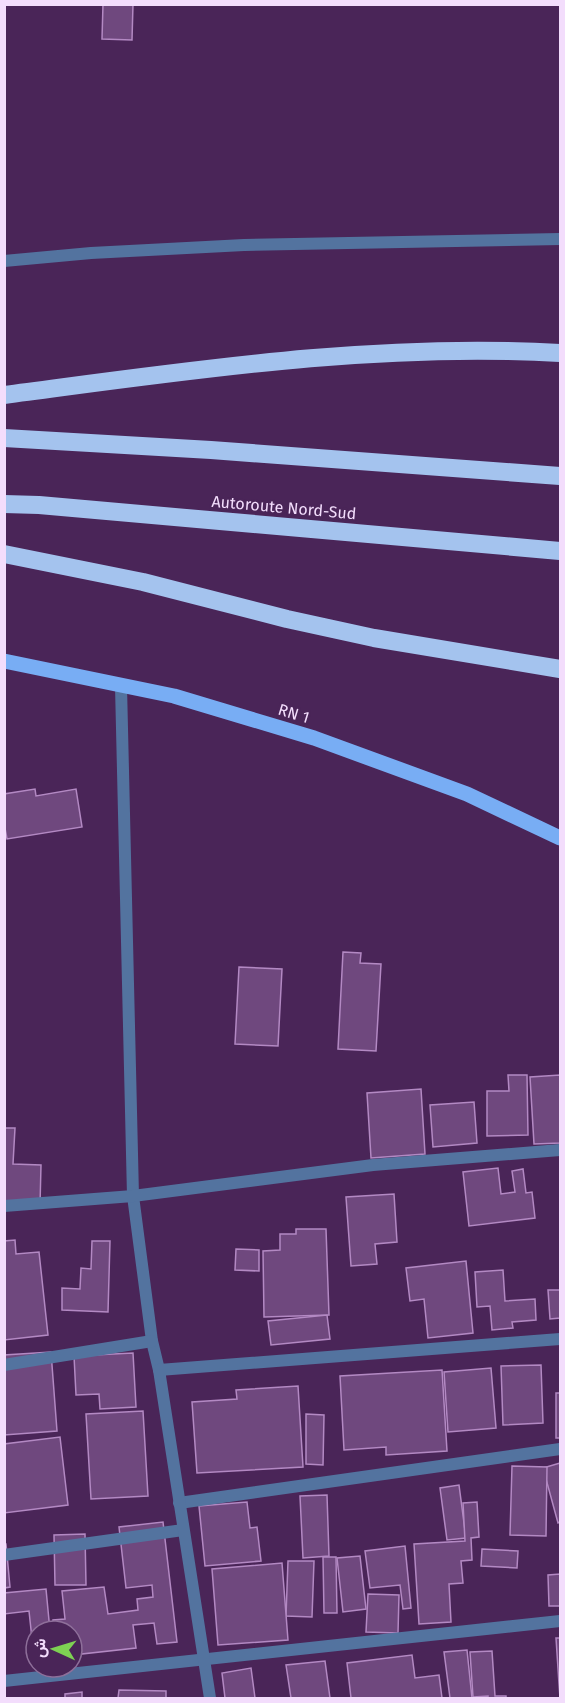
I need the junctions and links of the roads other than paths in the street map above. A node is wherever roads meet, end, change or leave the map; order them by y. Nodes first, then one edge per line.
1 (561, 239) edge
2 (4, 261) edge
3 (561, 353) edge
4 (4, 395) edge
5 (4, 438) edge
6 (561, 476) edge
7 (4, 504) edge
8 (561, 550) edge
9 (4, 554) edge
10 (4, 661) edge
11 (561, 669) edge
12 (121, 686) junction
13 (561, 838) edge
14 (561, 1150) edge
15 (133, 1196) junction
16 (4, 1206) edge
17 (561, 1339) edge
18 (152, 1341) junction
19 (4, 1365) edge
20 (159, 1370) junction
21 (561, 1449) edge
22 (179, 1503) junction
23 (183, 1530) junction
24 (4, 1555) edge
25 (561, 1621) edge
26 (204, 1660) junction
27 (4, 1681) edge
28 (210, 1698) edge

1 - 2 street
3 - 4 highway
5 - 6 highway
7 - 8 highway, Autoroute Nord-Sud
9 - 11 highway
10 - 12 main road, RN 1
12 - 13 main road, RN 1
12 - 15 street
14 - 15 street
15 - 16 street
15 - 18 street
17 - 20 street
18 - 19 street
18 - 20 street
20 - 22 street
21 - 22 street
22 - 23 street
23 - 24 street
23 - 26 street
25 - 26 street
26 - 27 street
26 - 28 street

